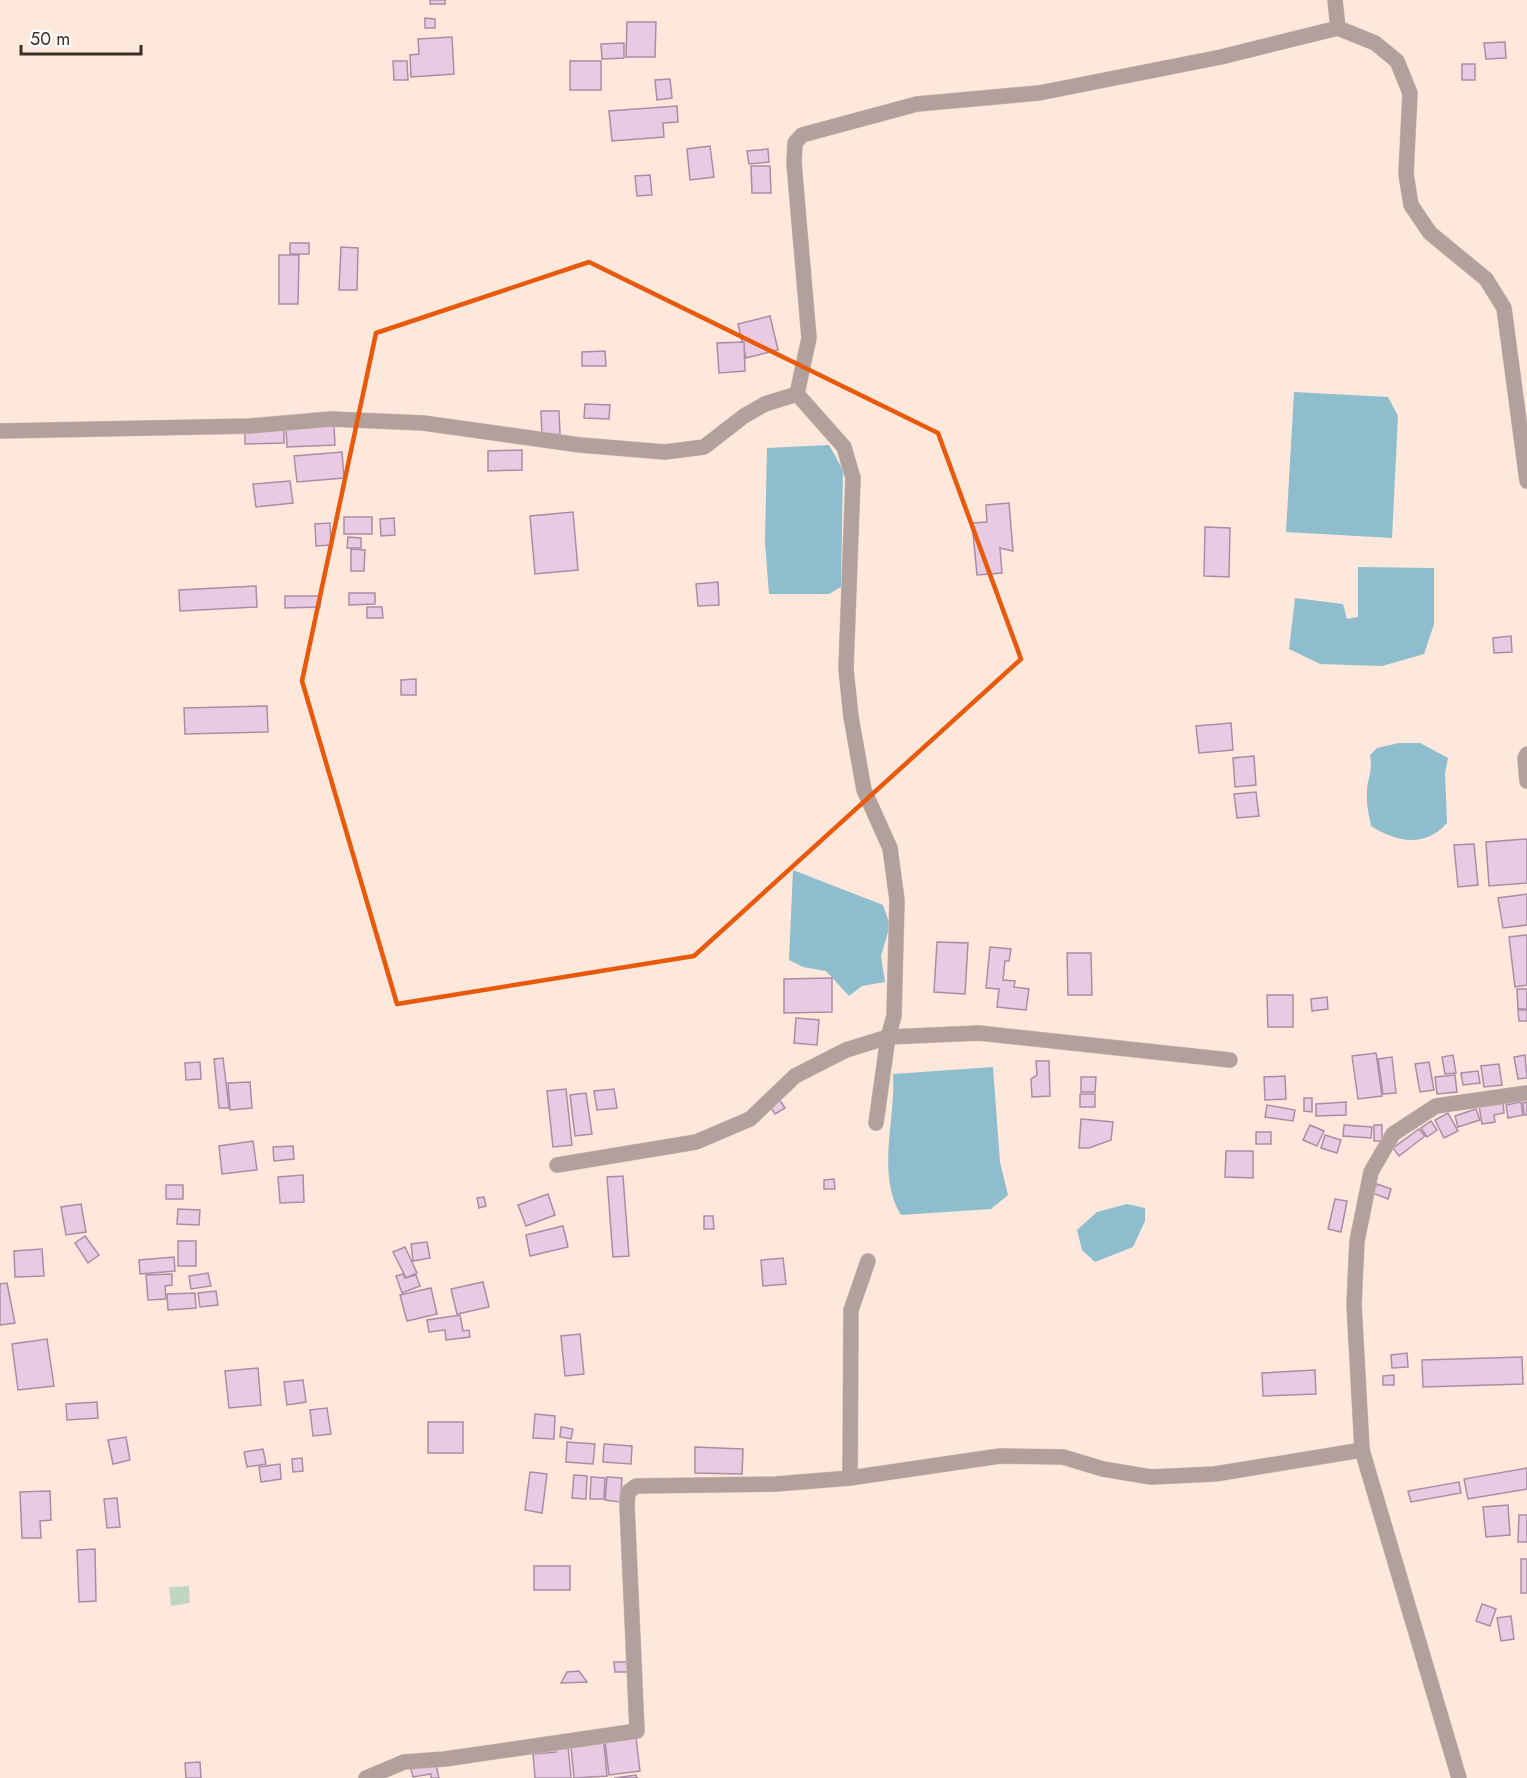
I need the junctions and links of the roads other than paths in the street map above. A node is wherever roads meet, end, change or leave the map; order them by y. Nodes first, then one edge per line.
1 (1335, 0) edge
2 (1338, 28) junction
3 (797, 394) junction
4 (0, 431) edge
5 (1527, 480) edge
6 (1527, 754) edge
7 (1527, 781) edge
8 (888, 1037) junction
9 (1230, 1060) dead end
10 (1527, 1093) edge
11 (876, 1123) dead end
12 (557, 1165) dead end
13 (868, 1261) dead end
14 (1362, 1449) junction
15 (850, 1478) junction
16 (366, 1778) edge
17 (1459, 1778) edge

1 - 2 street
2 - 3 street
2 - 5 street
3 - 4 street
3 - 8 street
6 - 7 street
8 - 9 street
8 - 11 street
8 - 12 street
10 - 14 street
13 - 15 street
14 - 15 street
14 - 17 street
15 - 16 street

